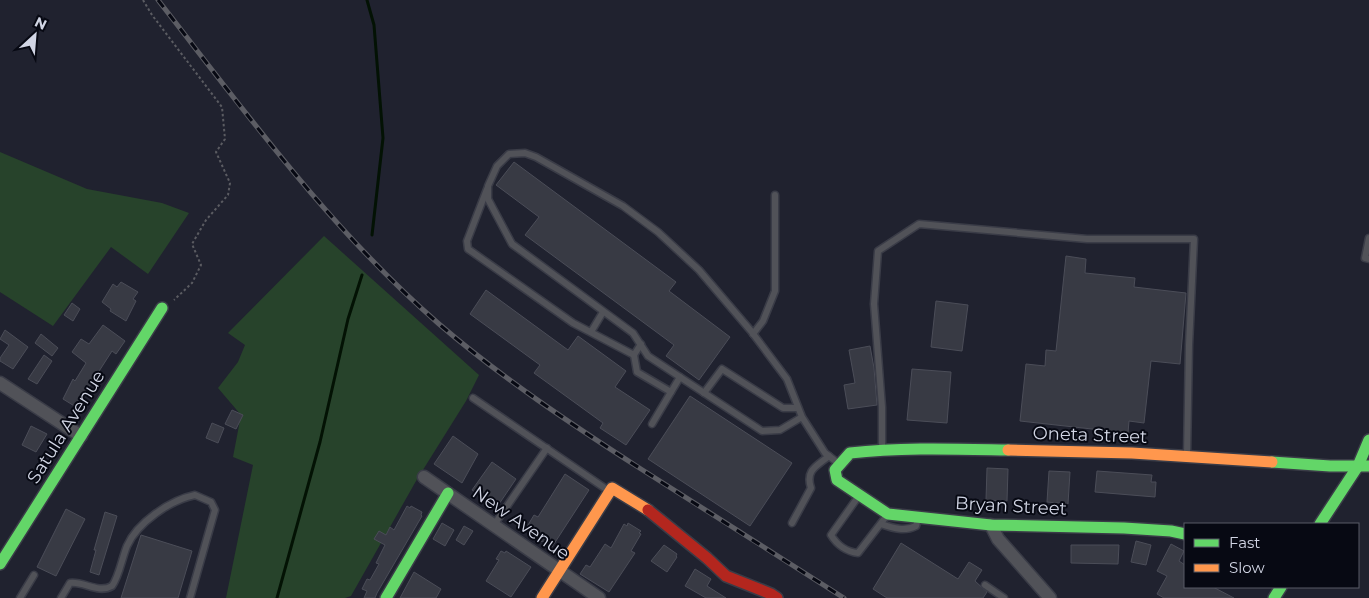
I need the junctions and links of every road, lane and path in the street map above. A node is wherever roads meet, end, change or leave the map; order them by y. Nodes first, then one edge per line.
1 (144, 0) edge
2 (488, 186) junction
3 (775, 195) dead end
4 (1369, 238) edge
5 (1367, 259) edge
6 (162, 308) joint
7 (603, 312) junction
8 (591, 332) junction
9 (753, 334) junction
10 (641, 344) junction
11 (634, 355) junction
12 (680, 377) junction
13 (0, 383) edge
14 (671, 392) junction
15 (704, 393) junction
16 (473, 398) dead end
17 (798, 408) junction
18 (802, 417) junction
19 (652, 424) dead end
20 (81, 436) junction
21 (1369, 440) edge
22 (547, 448) junction
23 (882, 450) junction
24 (829, 456) junction
25 (1187, 456) junction
26 (838, 464) junction
27 (1363, 466) edge
28 (424, 476) dead end
29 (611, 490) junction
30 (448, 493) junction
31 (858, 496) junction
32 (884, 519) junction
33 (792, 523) dead end
34 (1321, 523) edge
35 (494, 525) junction
36 (991, 525) junction
37 (1184, 534) edge
38 (0, 564) edge
39 (559, 572) junction
40 (34, 575) dead end
41 (985, 585) dead end
42 (20, 598) edge
43 (61, 598) edge
44 (190, 598) edge
45 (386, 598) edge
46 (542, 598) edge
47 (599, 598) edge
48 (777, 598) edge
49 (1004, 598) edge
50 (1050, 598) edge

1 - 6 path
2 - 7 lane
2 - 8 lane
2 - 9 lane
3 - 9 lane
4 - 5 lane
6 - 20 street, Satula Avenue
7 - 8 lane
7 - 10 lane
8 - 11 lane
9 - 17 lane
10 - 11 lane
10 - 12 lane
11 - 14 lane
12 - 14 lane
12 - 15 lane
13 - 20 street
14 - 19 lane
15 - 17 lane
15 - 18 lane
16 - 22 lane
17 - 18 lane
18 - 24 lane
20 - 38 street, Satula Avenue
21 - 27 street
22 - 29 lane
22 - 35 lane
23 - 25 street, Oneta Street
23 - 25 lane
23 - 26 street, Oneta Street
24 - 26 lane
24 - 33 lane
25 - 27 street, Oneta Street
26 - 31 street, Bryan Street
27 - 34 street
28 - 30 street, New Avenue
29 - 39 street
29 - 48 street
30 - 35 street, New Avenue
30 - 45 street
31 - 32 street, Bryan Street
31 - 32 lane
32 - 36 street, Bryan Street
35 - 39 street, New Avenue
36 - 37 street, Bryan Street
36 - 50 street
39 - 46 street
39 - 47 street, New Avenue
40 - 42 lane
41 - 49 lane
43 - 44 lane

